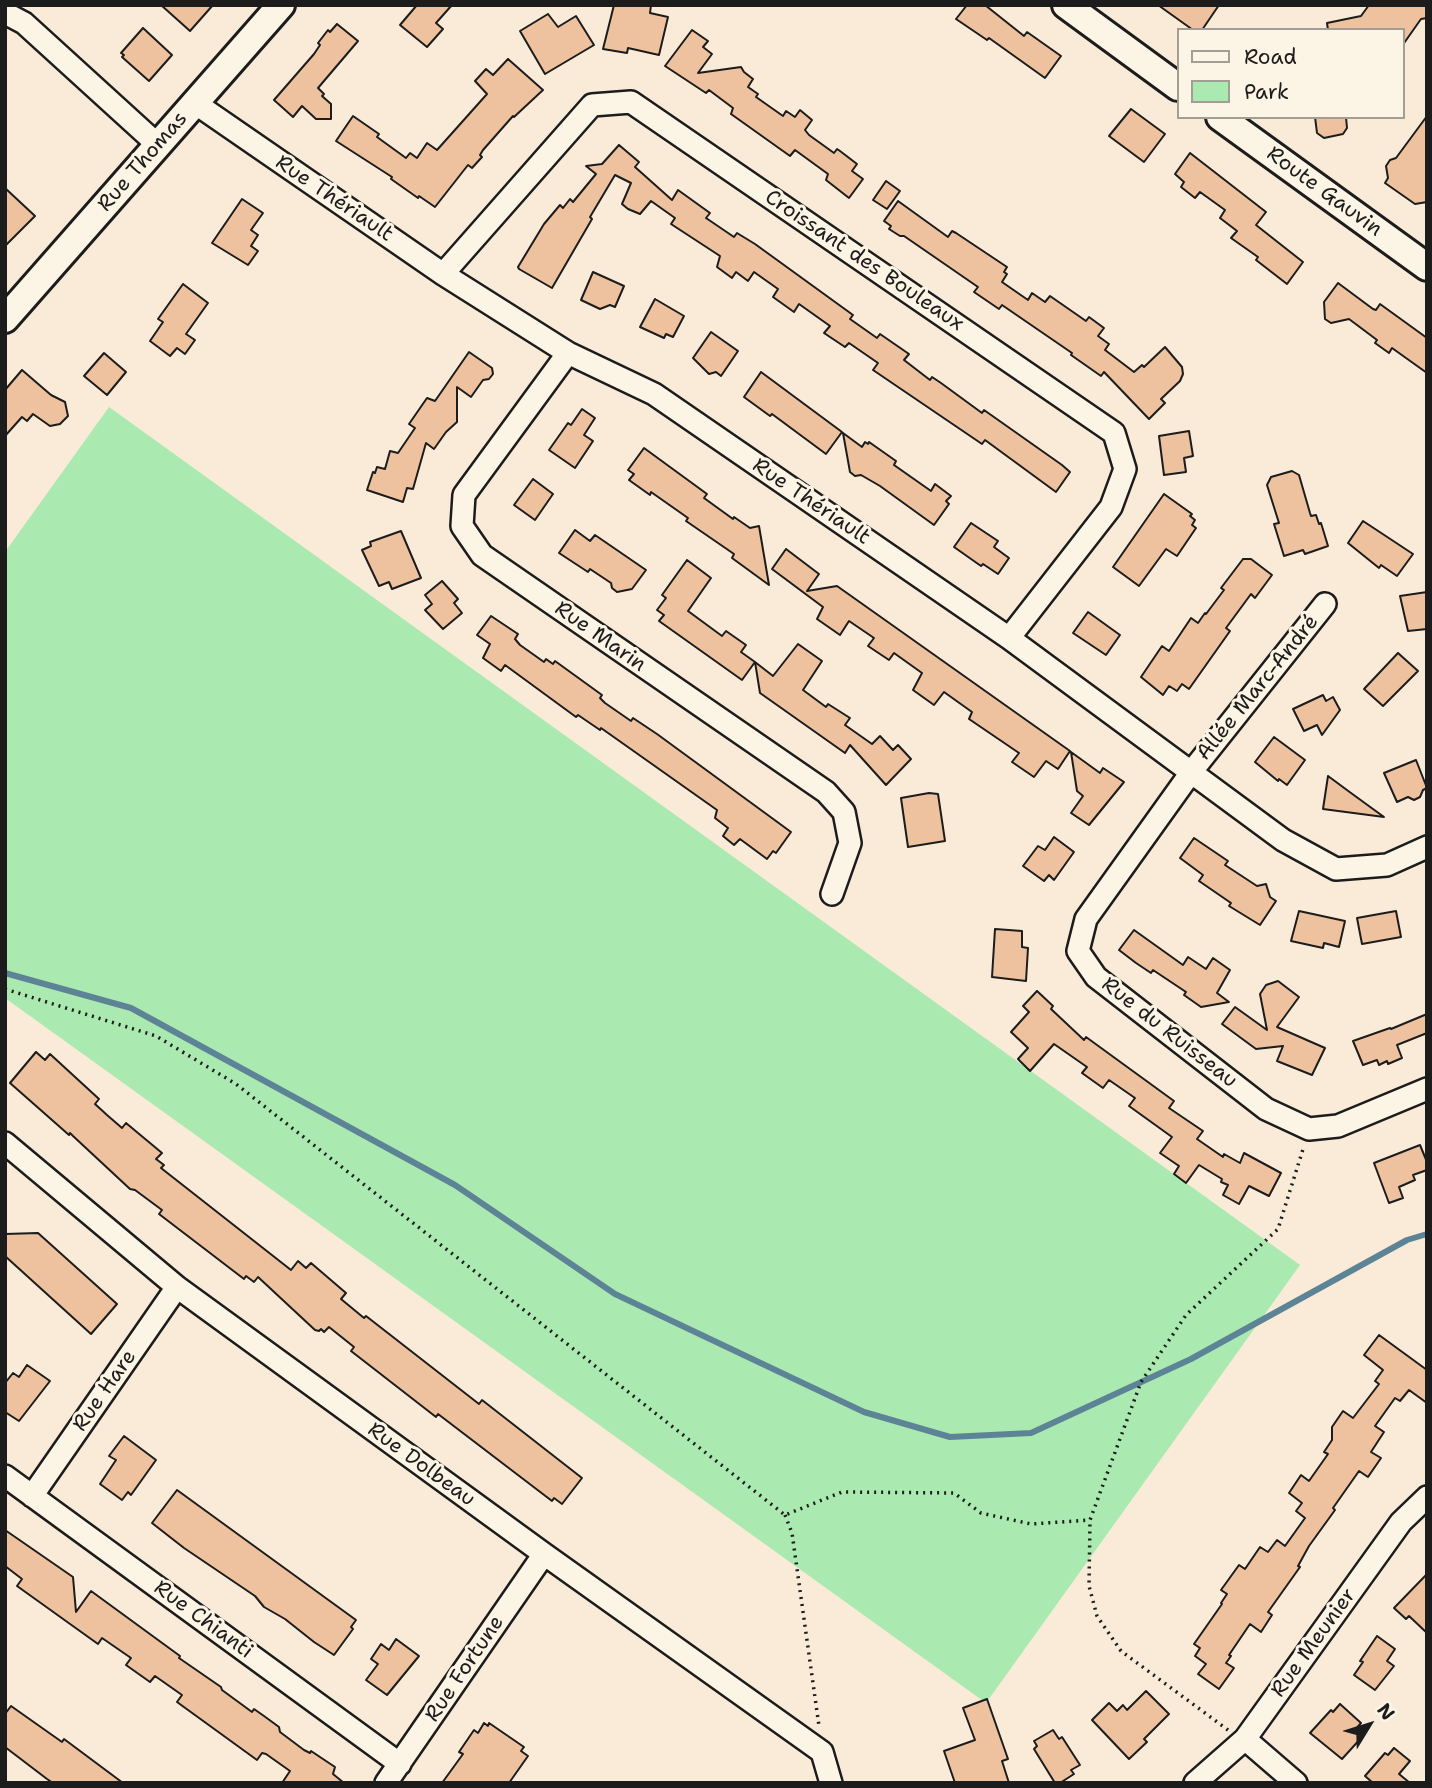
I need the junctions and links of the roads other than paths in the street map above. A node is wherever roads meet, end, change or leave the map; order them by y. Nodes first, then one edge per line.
1 (281, 5) edge
2 (1066, 5) edge
3 (5, 13) edge
4 (1176, 86) edge
5 (194, 103) junction
6 (1223, 119) edge
7 (158, 145) junction
8 (1427, 267) edge
9 (443, 274) junction
10 (5, 319) edge
11 (568, 353) junction
12 (1325, 604) dead end
13 (1009, 638) junction
14 (1192, 771) junction
15 (1427, 847) edge
16 (832, 894) dead end
17 (1427, 1089) edge
18 (5, 1143) edge
19 (177, 1287) junction
20 (5, 1476) edge
21 (32, 1496) junction
22 (1427, 1497) edge
23 (544, 1554) junction
24 (1245, 1738) junction
25 (400, 1764) junction
26 (387, 1783) edge
27 (831, 1783) edge
28 (1195, 1783) edge
29 (1296, 1783) edge

1 - 5 street, Rue Thomas
2 - 4 street
3 - 7 street
5 - 7 street, Rue Thomas
5 - 9 street, Rue Thériault
6 - 8 street, Route Gauvin
7 - 10 street, Rue Thomas
9 - 11 street, Rue Thériault
9 - 13 street, Croissant des Bouleaux
11 - 13 street, Rue Thériault
11 - 16 street, Rue Marin
12 - 14 street, Allée Marc-André
13 - 14 street, Rue Thériault
14 - 15 street, Rue Thériault
14 - 17 street, Rue du Ruisseau
18 - 19 street, Rue Dolbeau
19 - 21 street, Rue Hare
19 - 23 street, Rue Dolbeau
20 - 21 street, Rue Chianti
21 - 25 street, Rue Chianti
22 - 24 street, Rue Meunier
23 - 25 street, Rue Fortune
23 - 27 street, Rue Dolbeau
24 - 28 street, Rue Meunier
24 - 29 street
25 - 26 street, Rue Fortune

